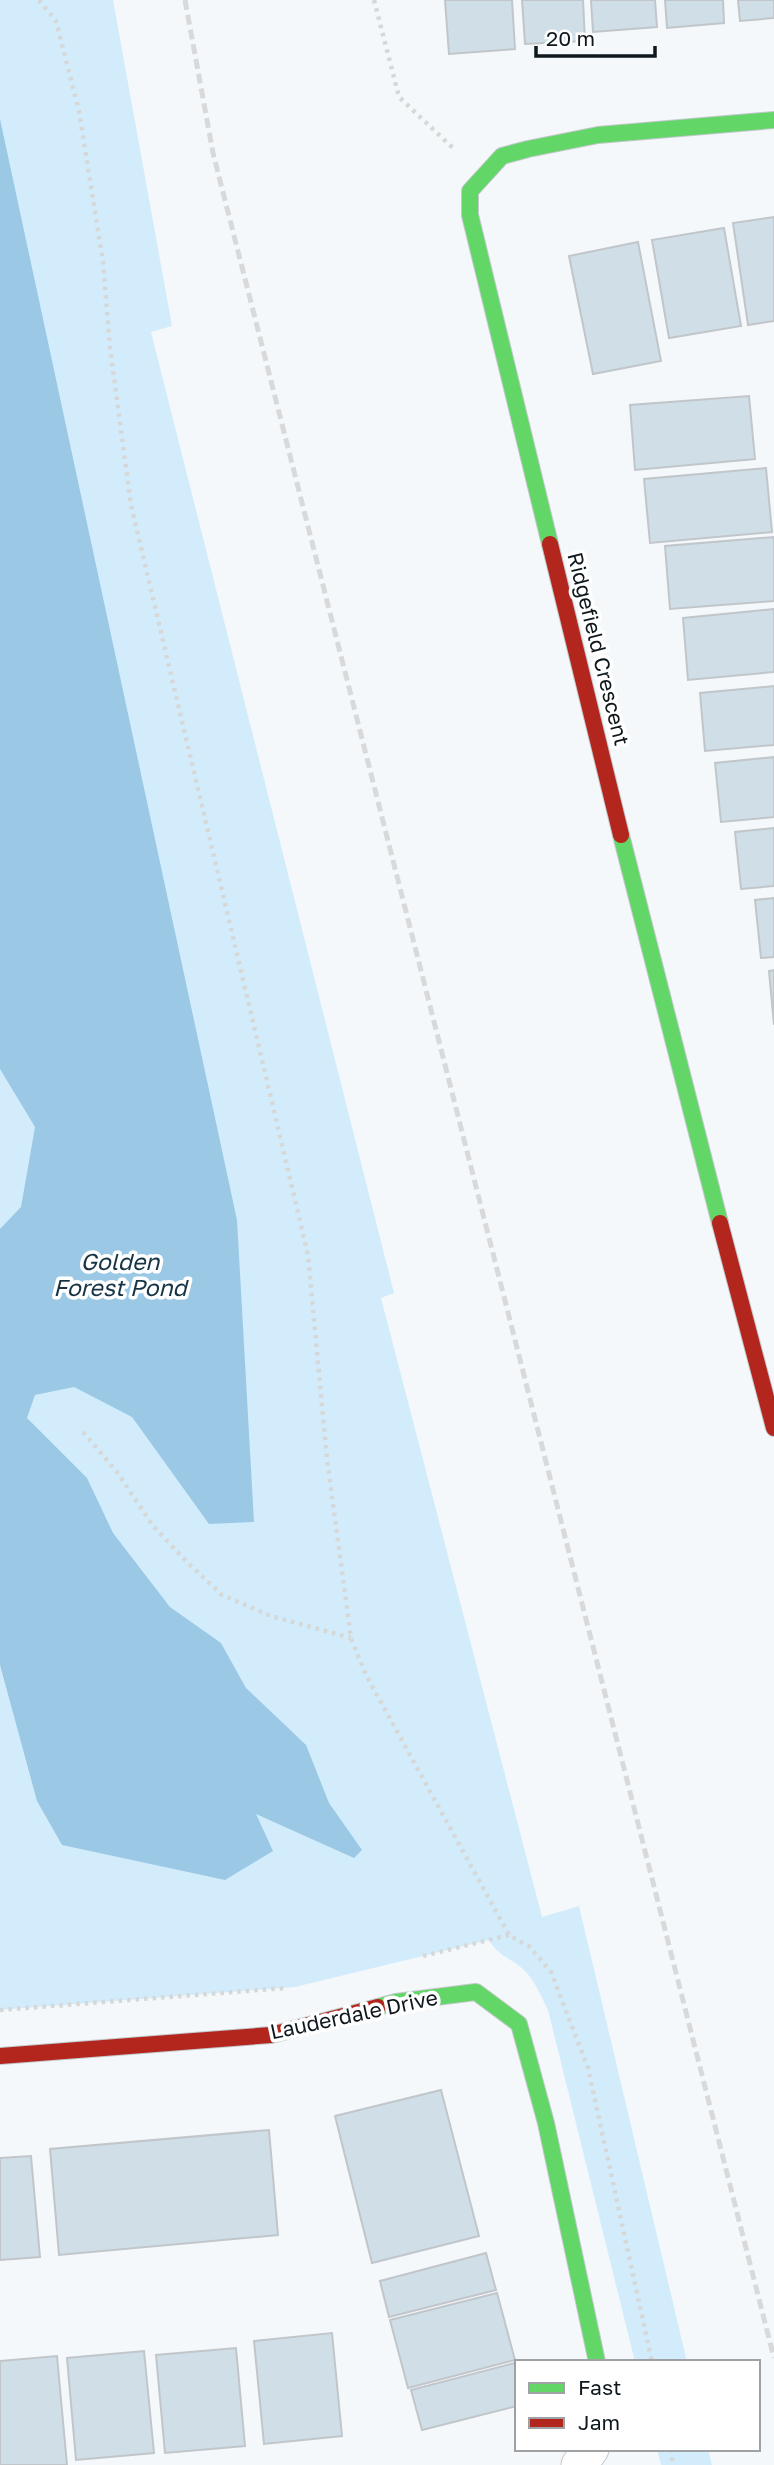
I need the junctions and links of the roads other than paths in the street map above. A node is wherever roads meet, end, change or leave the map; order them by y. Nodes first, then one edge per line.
1 (774, 120) edge
2 (774, 1427) edge
3 (0, 2056) edge
4 (597, 2360) edge
5 (590, 2451) edge
6 (579, 2465) edge

1 - 2 street, Ridgefield Crescent
3 - 4 street, Lauderdale Drive
5 - 6 street

